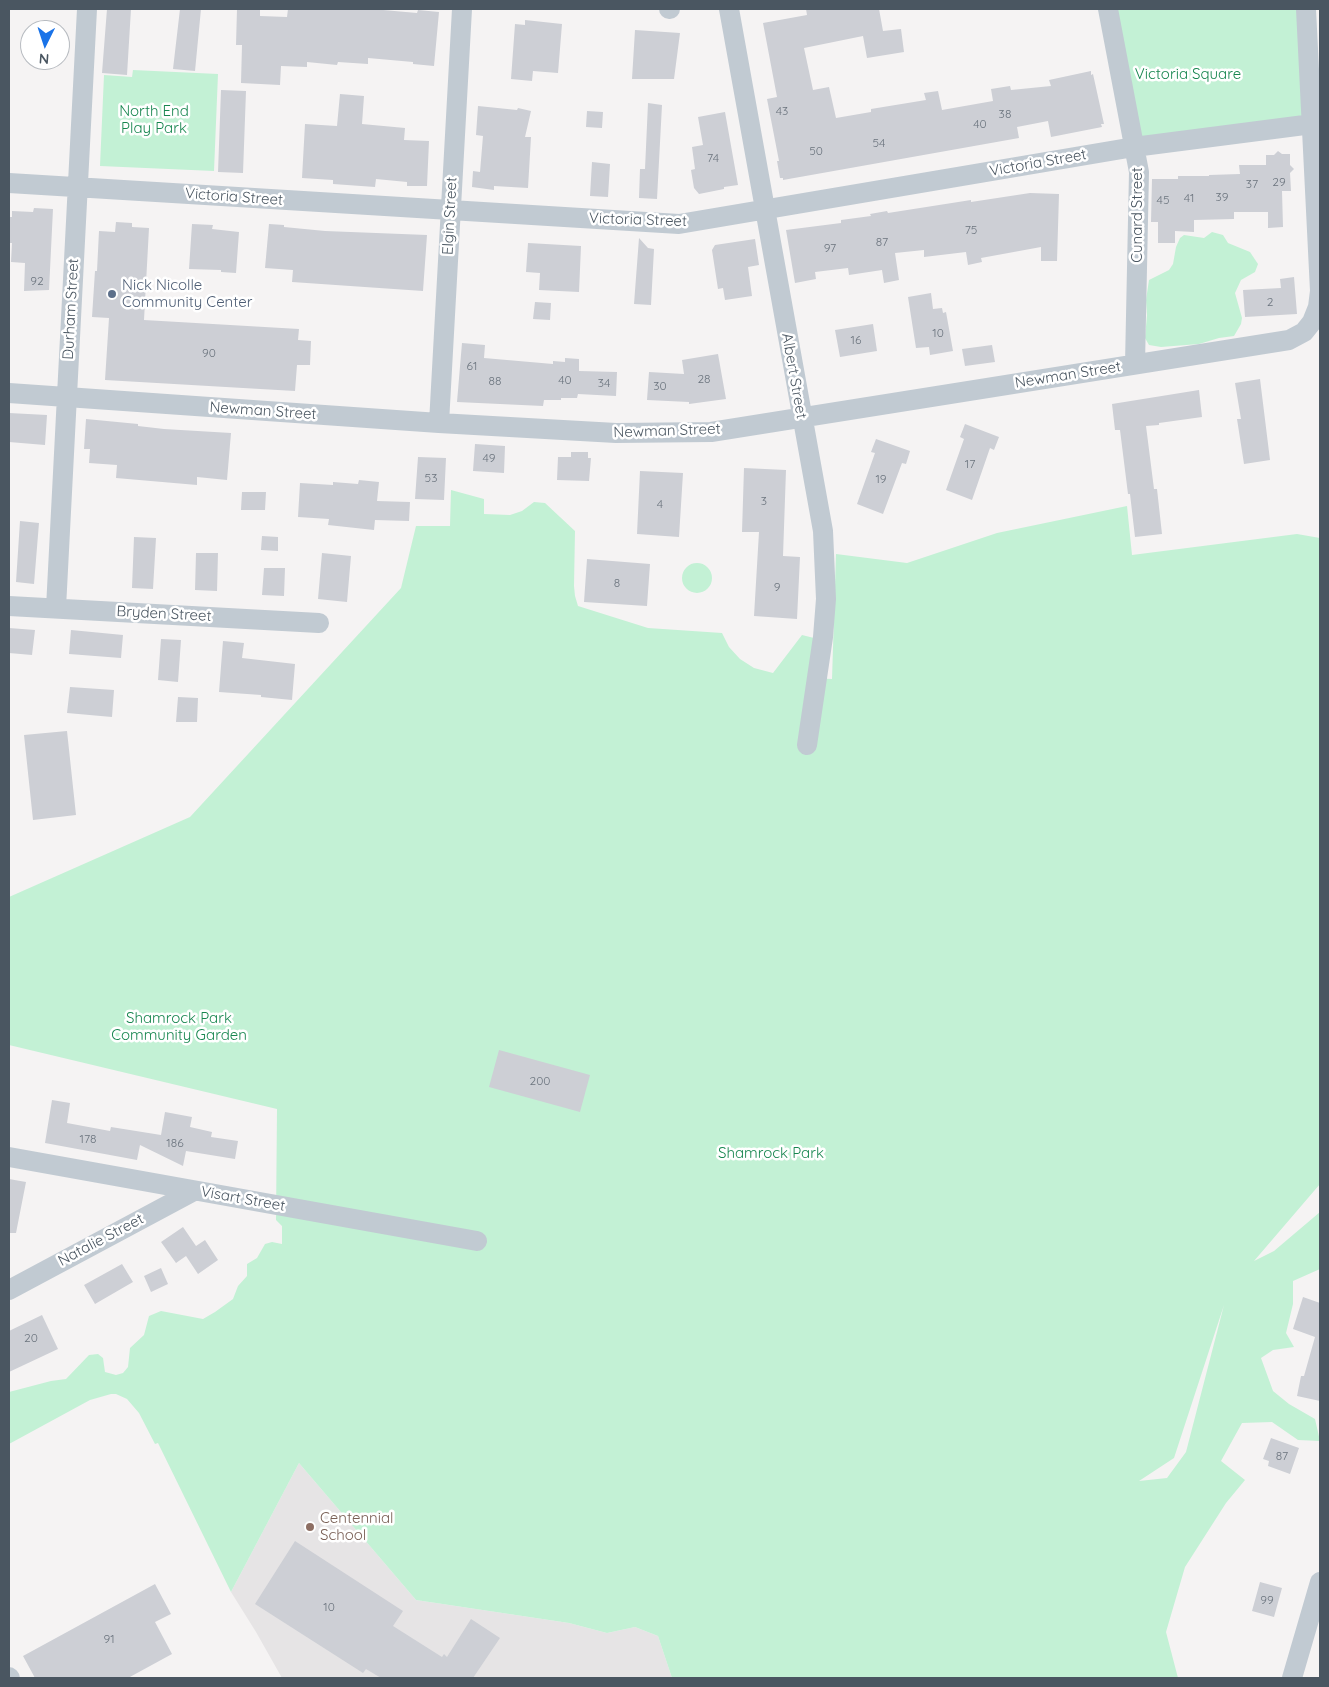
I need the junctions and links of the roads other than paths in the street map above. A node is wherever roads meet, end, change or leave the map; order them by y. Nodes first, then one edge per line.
1 (86, 9) edge
2 (462, 9) edge
3 (729, 9) edge
4 (1108, 9) edge
5 (1306, 9) edge
6 (1316, 124) edge
7 (1134, 146) junction
8 (9, 183) edge
9 (78, 187) junction
10 (451, 210) junction
11 (764, 210) junction
12 (1135, 364) junction
13 (9, 393) edge
14 (67, 398) junction
15 (801, 417) junction
16 (439, 423) junction
17 (9, 606) edge
18 (56, 608) junction
19 (319, 623) dead end
20 (807, 745) dead end
21 (9, 1157) edge
22 (194, 1191) junction
23 (477, 1241) dead end
24 (9, 1290) edge
25 (1320, 1582) edge
26 (1292, 1678) edge

1 - 9 street, Durham Street
2 - 10 street, Elgin Street
3 - 11 street, Albert Street
4 - 7 street, Cunard Street
5 - 6 street
6 - 7 street, Victoria Street
6 - 12 street, Newman Street
7 - 11 street, Victoria Street
7 - 12 street, Cunard Street
8 - 9 street, Victoria Street
9 - 10 street, Victoria Street
9 - 14 street, Durham Street
10 - 11 street, Victoria Street
10 - 16 street, Elgin Street
11 - 15 street, Albert Street
12 - 15 street, Newman Street
13 - 14 street, Newman Street
14 - 16 street, Newman Street
14 - 18 street, Durham Street
15 - 16 street, Newman Street
15 - 20 street, Albert Street
17 - 18 street, Bryden Street
18 - 19 street, Bryden Street
21 - 22 street, Visart Street
22 - 23 street, Visart Street
22 - 24 street, Natalie Street
25 - 26 street

